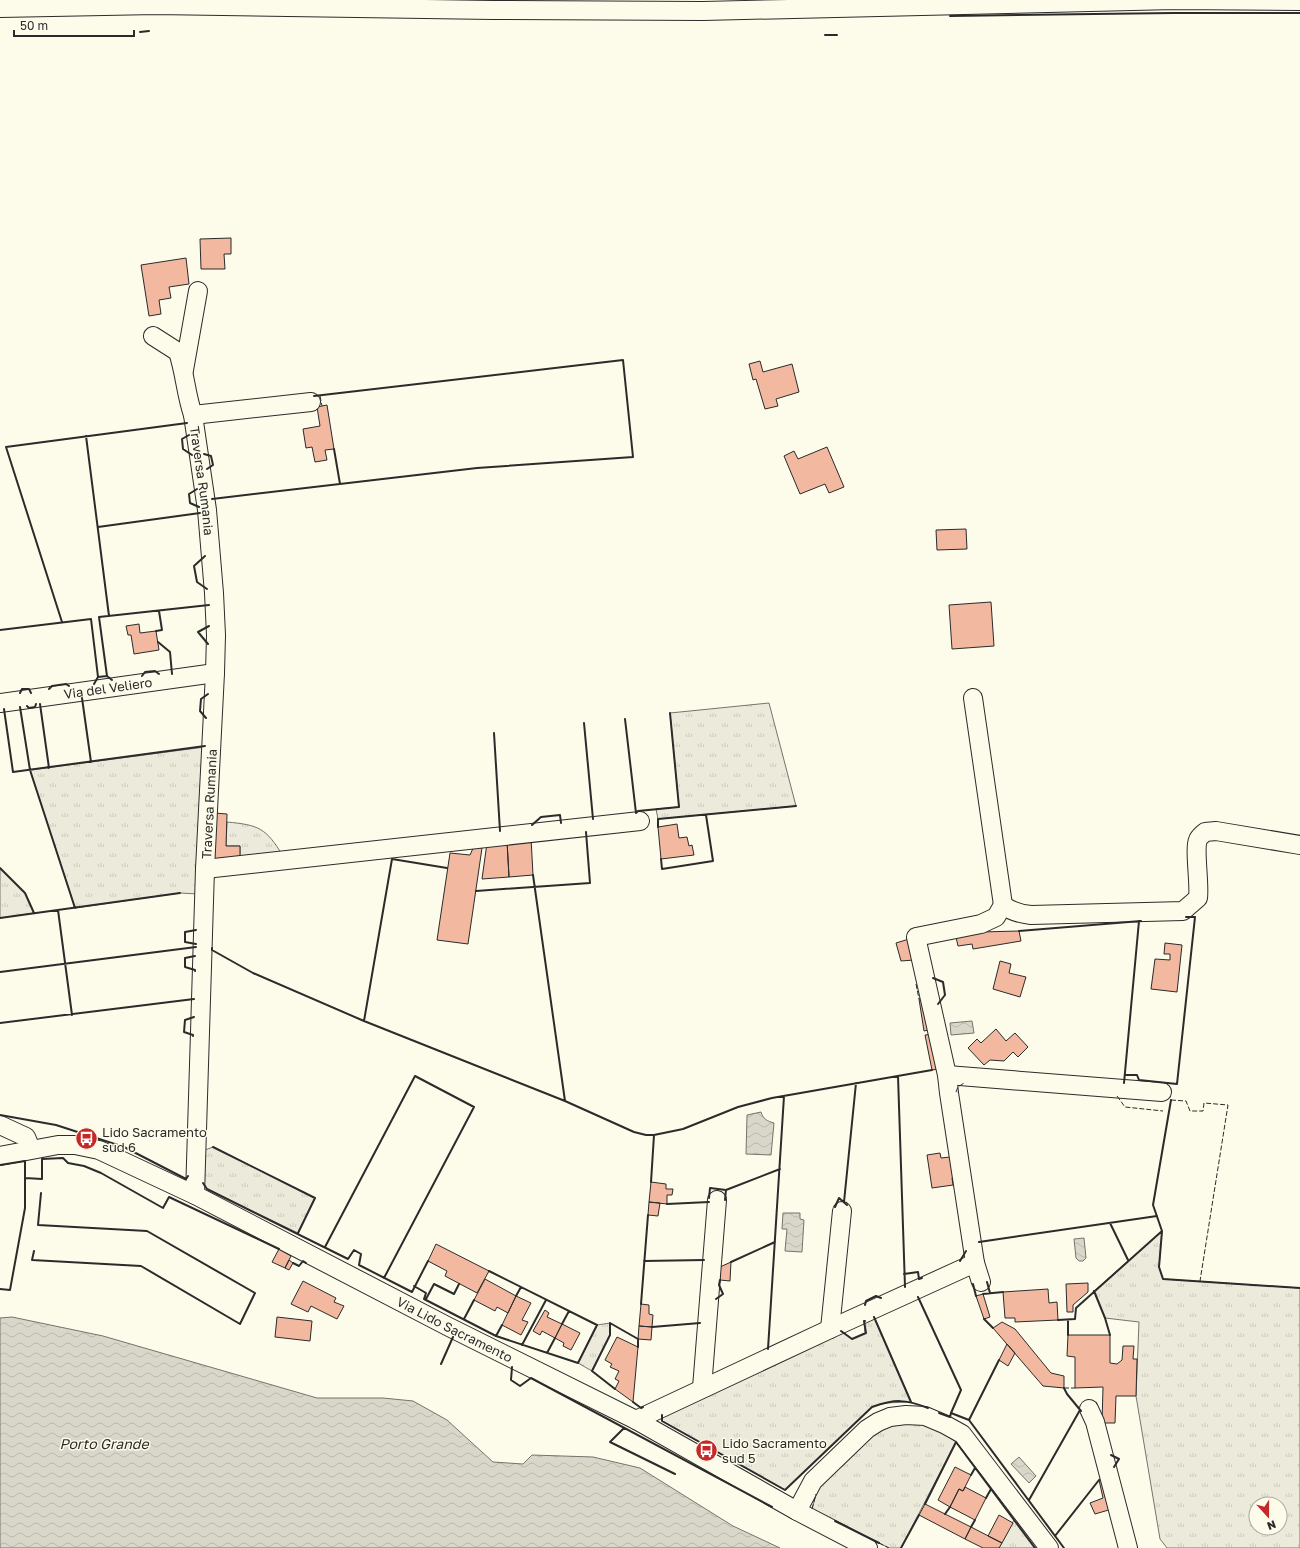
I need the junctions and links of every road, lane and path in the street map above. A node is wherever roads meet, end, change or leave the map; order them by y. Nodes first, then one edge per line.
1 (1300, 1) edge
2 (156, 3) edge
3 (0, 8) edge
4 (198, 291) dead end
5 (153, 336) dead end
6 (184, 371) junction
7 (311, 402) dead end
8 (193, 415) junction
9 (215, 673) junction
10 (973, 698) dead end
11 (0, 703) edge
12 (640, 820) dead end
13 (1300, 845) edge
14 (205, 868) junction
15 (1003, 905) junction
16 (947, 1075) junction
17 (1162, 1092) dead end
18 (0, 1125) edge
19 (31, 1149) junction
20 (0, 1156) edge
21 (195, 1195) junction
22 (717, 1200) dead end
23 (842, 1211) dead end
24 (975, 1263) junction
25 (981, 1282) dead end
26 (830, 1329) junction
27 (702, 1388) junction
28 (1089, 1409) dead end
29 (636, 1420) junction
30 (797, 1511) junction
31 (868, 1548) edge
32 (1049, 1548) edge
33 (1128, 1548) edge

1 - 2 street
2 - 3 street
4 - 6 street
5 - 6 street
6 - 8 street, Traversa Rumania
7 - 8 street
8 - 9 street, Traversa Rumania
9 - 11 street, Via del Veliero
9 - 14 street, Traversa Rumania
10 - 15 street
12 - 14 street
13 - 15 street
14 - 21 street, Traversa Rumania
15 - 16 street
16 - 17 street
16 - 24 street
18 - 19 street
19 - 20 street, Via Lido Sacramento
19 - 21 street, Via Lido Sacramento
21 - 29 street, Via Lido Sacramento
22 - 27 street
23 - 26 street
24 - 25 street
24 - 26 street
26 - 27 street
27 - 29 street
28 - 33 street
29 - 30 street, Via Lido Sacramento
30 - 31 street, Via Lido Sacramento
30 - 32 street

